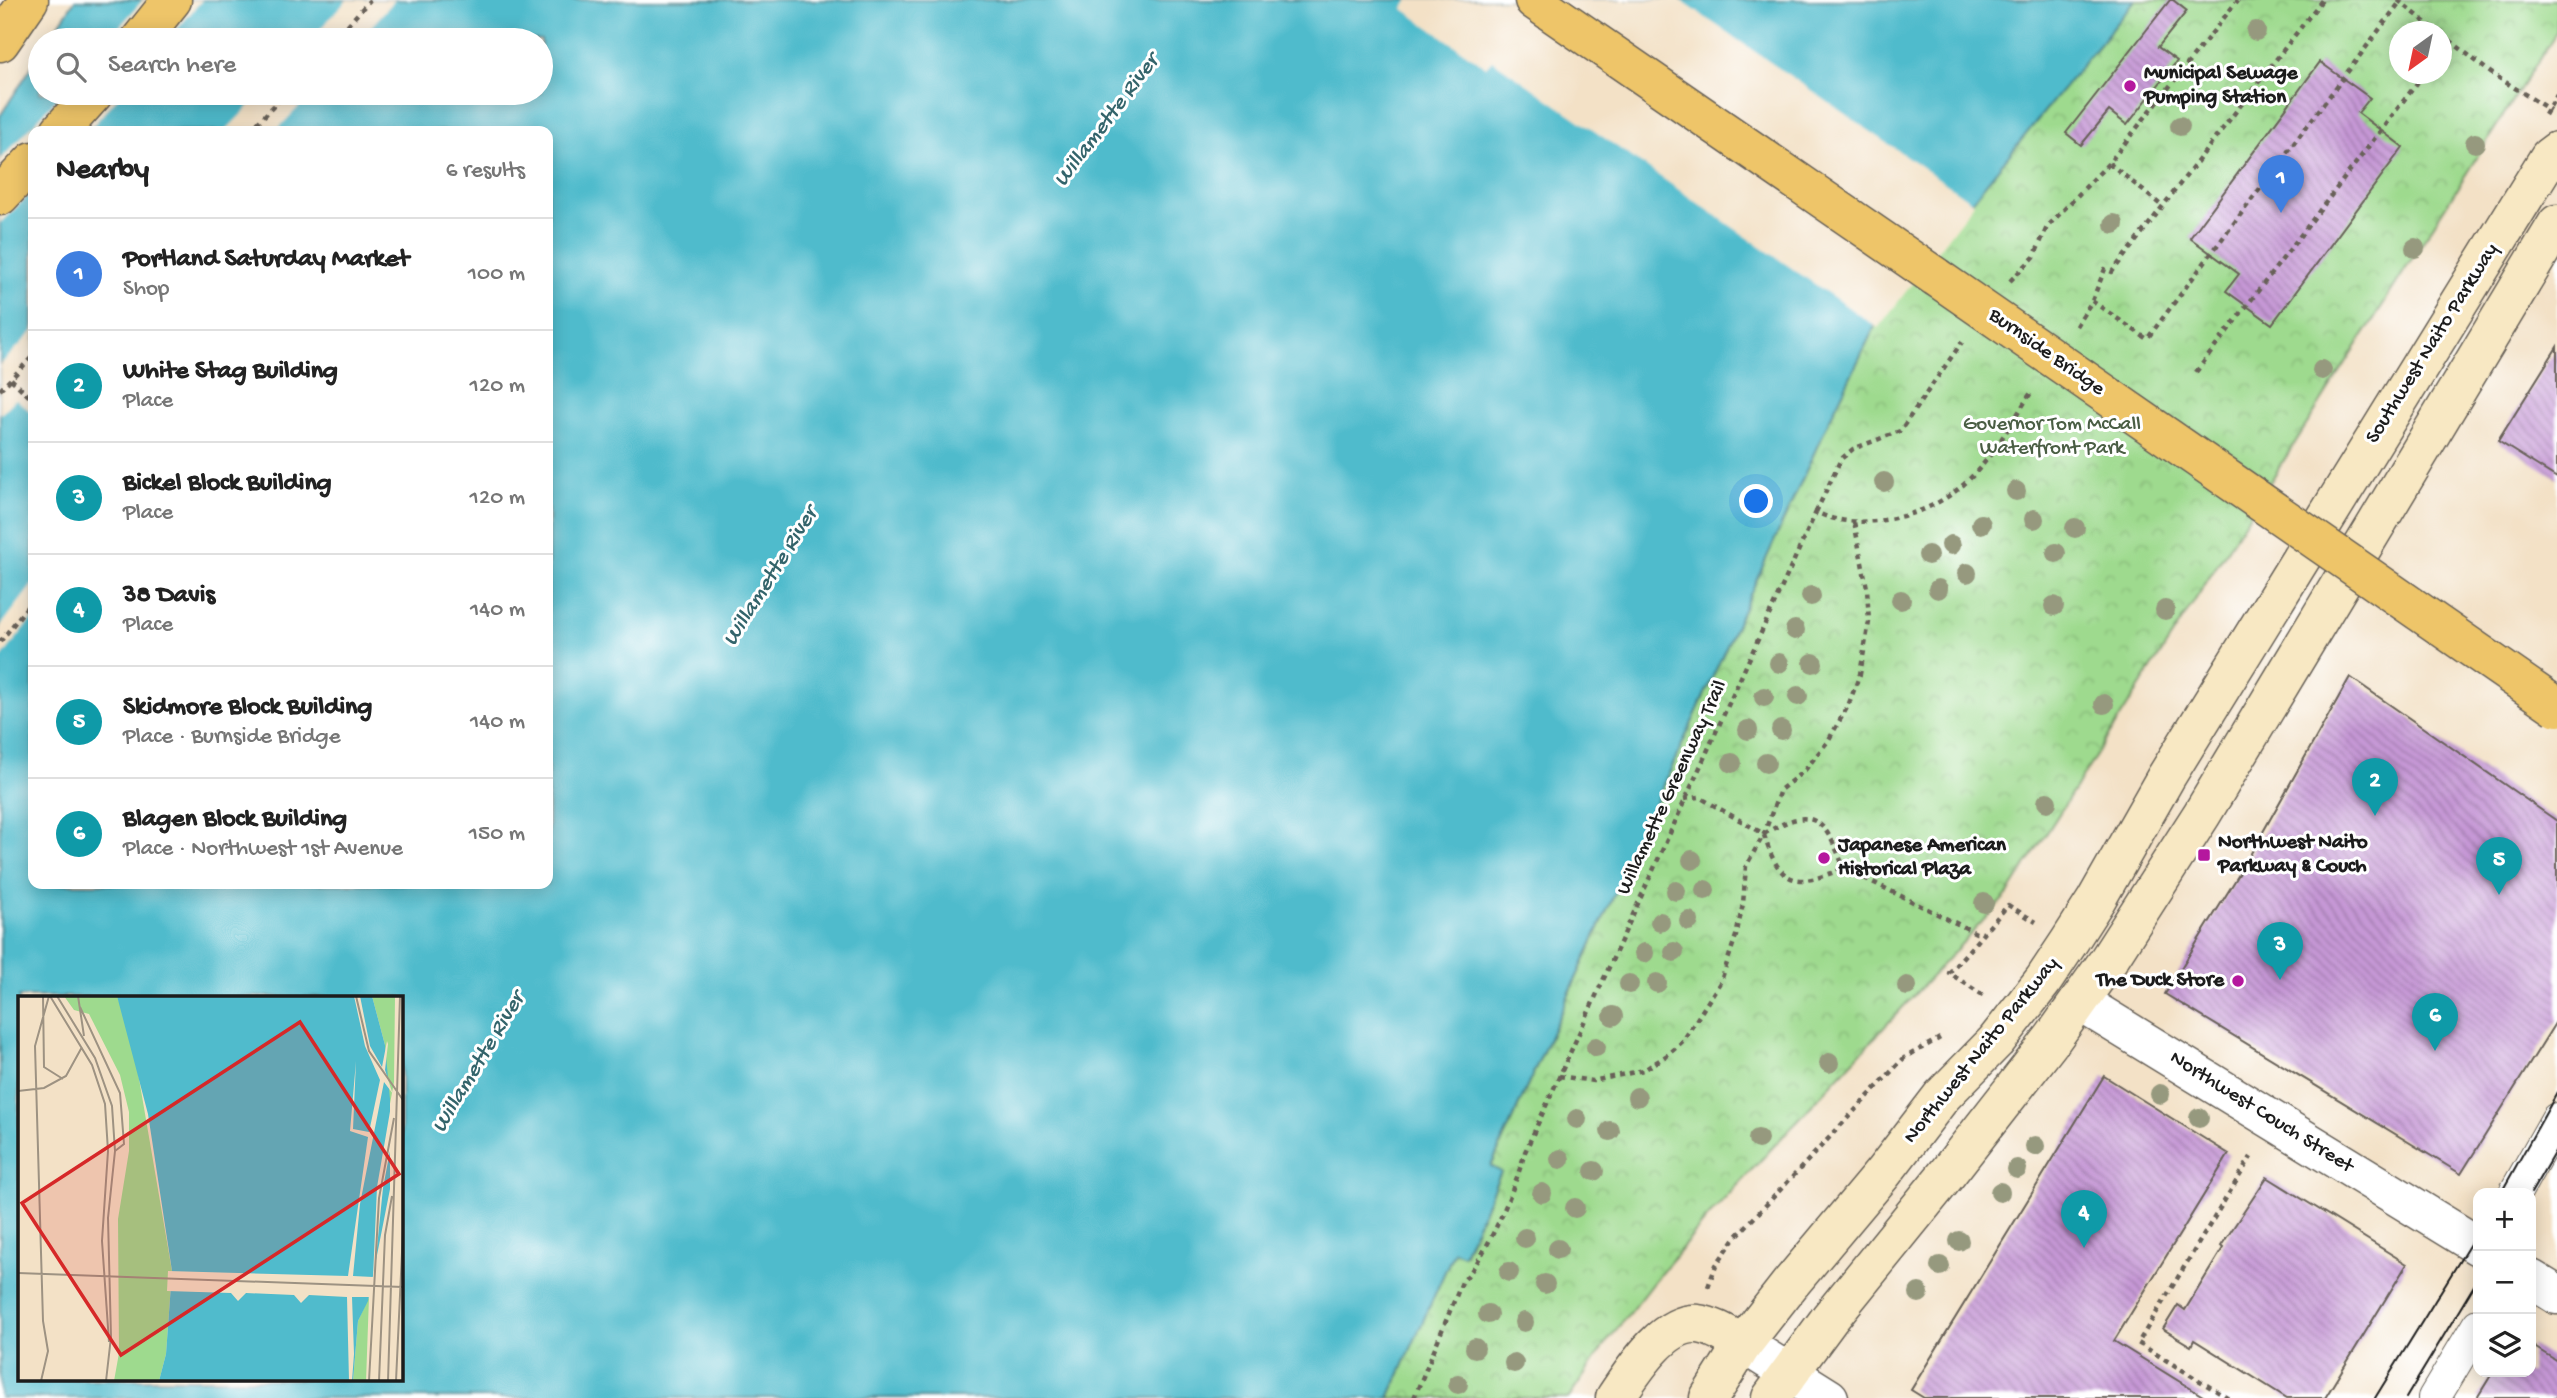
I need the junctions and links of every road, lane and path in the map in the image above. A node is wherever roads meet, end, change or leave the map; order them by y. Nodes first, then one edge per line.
1 (29, 0) edge
2 (172, 0) edge
3 (370, 0) edge
4 (1534, 0) edge
5 (2238, 0) edge
6 (2322, 0) edge
7 (2399, 1) edge
8 (2425, 21) edge
9 (150, 28) edge
10 (345, 28) edge
11 (0, 42) edge
12 (2452, 42) edge
13 (2416, 84) edge
14 (83, 105) edge
15 (275, 105) edge
16 (2557, 115) edge
17 (64, 126) edge
18 (255, 126) edge
19 (2557, 151) edge
20 (2109, 163) junction
21 (28, 166) edge
22 (0, 196) edge
23 (2162, 206) junction
24 (2557, 224) edge
25 (2008, 282) dead end
26 (2092, 301) junction
27 (2074, 328) dead end
28 (1965, 337) dead end
29 (2435, 341) junction
30 (28, 361) edge
31 (2196, 372) dead end
32 (11, 379) junction
33 (2037, 384) dead end
34 (0, 390) edge
35 (28, 395) edge
36 (2422, 451) junction
37 (1816, 513) junction
38 (1854, 522) junction
39 (2313, 540) joint
40 (2351, 568) joint
41 (28, 606) edge
42 (0, 642) edge
43 (2557, 707) edge
44 (1684, 799) junction
45 (1764, 834) junction
46 (1844, 869) junction
47 (2008, 905) dead end
48 (1984, 933) junction
49 (1949, 974) dead end
50 (2043, 981) junction
51 (2080, 1002) junction
52 (1948, 1034) dead end
53 (1559, 1076) junction
54 (2557, 1119) edge
55 (2251, 1157) dead end
56 (2518, 1188) edge
57 (2473, 1243) edge
58 (2536, 1282) edge
59 (2557, 1295) edge
60 (1696, 1324) junction
61 (2473, 1333) edge
62 (1743, 1344) junction
63 (1779, 1385) edge
64 (1415, 1398) edge
65 (1615, 1398) edge
66 (1709, 1398) edge
67 (1829, 1398) edge
68 (2228, 1398) edge
69 (2434, 1398) edge

1 - 11 main road
2 - 9 main road
3 - 10 path
4 - 43 main road, Burnside Bridge, bridge
5 - 20 path
6 - 23 path
7 - 8 path
7 - 26 path
12 - 16 path
13 - 31 path
14 - 17 main road
15 - 18 path
19 - 29 main road, Southwest Naito Parkway
20 - 23 path
20 - 25 path
21 - 22 main road
23 - 26 path
24 - 36 main road, Southwest Naito Parkway
26 - 27 path
28 - 37 path, Willamette Greenway Trail
29 - 36 main road
29 - 39 main road, Southwest Naito Parkway
30 - 32 path
32 - 34 path
32 - 35 path
33 - 38 path
36 - 40 main road, Southwest Naito Parkway
37 - 38 path
37 - 44 path, Willamette Greenway Trail
38 - 45 path
39 - 50 main road, Northwest Naito Parkway
40 - 51 main road, Northwest Naito Parkway
41 - 42 path
44 - 45 path
44 - 53 path, Willamette Greenway Trail
45 - 46 path
45 - 46 path
45 - 53 path
46 - 48 path
47 - 48 path
48 - 49 path
50 - 51 street, Northwest Couch Street
50 - 62 main road, Northwest Naito Parkway
51 - 57 street, Northwest Couch Street
51 - 63 main road, Northwest Naito Parkway
52 - 60 path, Northwest Naito Parkway
53 - 64 path, Willamette Greenway Trail
54 - 56 street
55 - 68 path
58 - 59 street
60 - 62 main road
60 - 65 main road
61 - 69 street
62 - 63 street
62 - 66 main road, Northwest Naito Parkway
63 - 67 street

